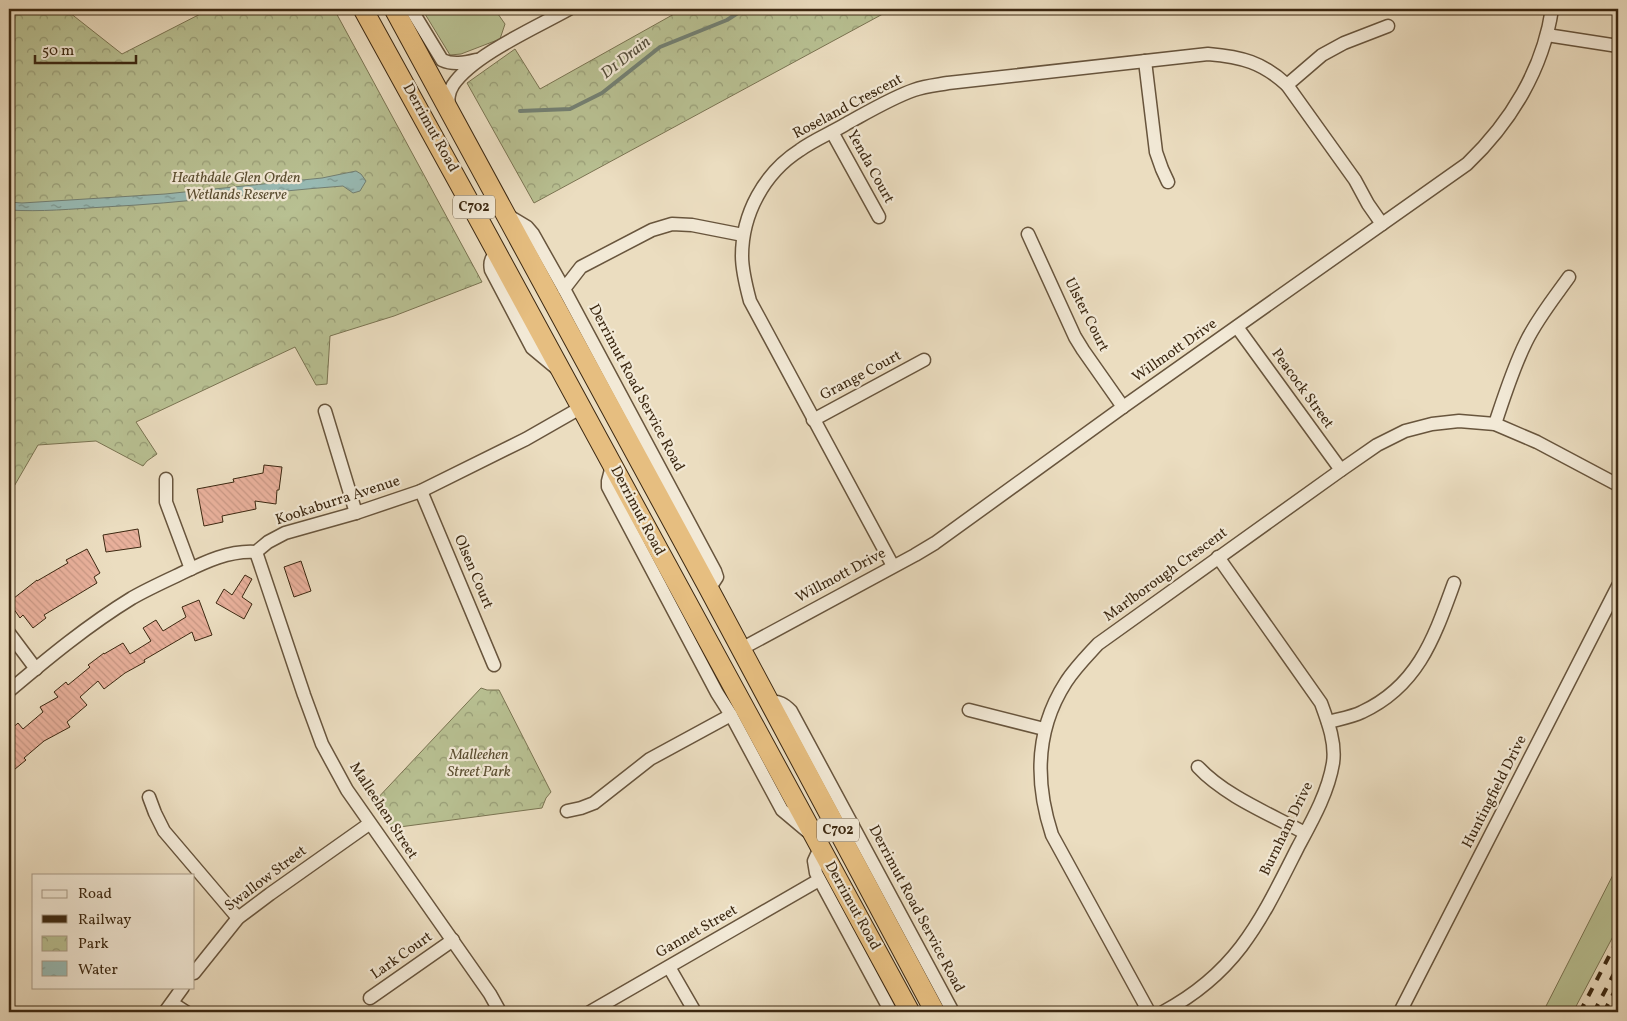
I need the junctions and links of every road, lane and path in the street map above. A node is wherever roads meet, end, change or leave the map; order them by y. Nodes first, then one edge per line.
1 (364, 9) edge
2 (394, 9) edge
3 (412, 9) edge
4 (569, 9) edge
5 (1552, 9) edge
6 (1388, 26) dead end
7 (1547, 35) junction
8 (1618, 46) edge
9 (478, 60) junction
10 (1145, 62) junction
11 (1287, 85) junction
12 (449, 108) junction
13 (832, 132) junction
14 (1168, 182) dead end
15 (505, 214) junction
16 (879, 217) dead end
17 (1385, 221) junction
18 (1028, 234) dead end
19 (743, 235) junction
20 (1569, 278) dead end
21 (564, 289) junction
22 (1237, 328) junction
23 (924, 360) dead end
24 (604, 396) junction
25 (582, 407) junction
26 (1123, 407) junction
27 (325, 411) dead end
28 (813, 420) junction
29 (1495, 424) junction
30 (612, 466) junction
31 (1341, 470) junction
32 (166, 478) dead end
33 (1618, 485) edge
34 (421, 491) junction
35 (356, 513) junction
36 (256, 552) junction
37 (1218, 557) junction
38 (893, 566) junction
39 (191, 569) junction
40 (1454, 584) dead end
41 (1618, 586) edge
42 (709, 589) junction
43 (9, 632) edge
44 (741, 649) junction
45 (718, 661) junction
46 (494, 665) dead end
47 (36, 669) junction
48 (9, 690) edge
49 (770, 702) junction
50 (970, 710) dead end
51 (731, 715) junction
52 (1328, 722) junction
53 (1044, 729) junction
54 (757, 732) junction
55 (1198, 767) dead end
56 (150, 798) dead end
57 (567, 811) dead end
58 (369, 824) junction
59 (1305, 833) junction
60 (816, 842) junction
61 (846, 846) junction
62 (828, 879) junction
63 (238, 918) junction
64 (453, 940) junction
65 (669, 966) junction
66 (195, 972) edge
67 (182, 988) edge
68 (370, 998) dead end
69 (169, 1007) edge
70 (186, 1012) edge
71 (500, 1012) edge
72 (590, 1012) edge
73 (695, 1012) edge
74 (891, 1012) edge
75 (910, 1012) edge
76 (935, 1012) edge
77 (953, 1012) edge
78 (1149, 1012) edge
79 (1163, 1012) edge
80 (1400, 1012) edge

1 - 25 highway, Derrimut Road / C702
2 - 12 highway, Derrimut Road / C702
3 - 9 street
4 - 9 street
5 - 7 street, Willmott Drive
6 - 11 street
7 - 8 street
7 - 17 street, Willmott Drive
9 - 12 street
10 - 11 street, Roseland Crescent
10 - 13 street, Roseland Crescent
10 - 14 street
11 - 17 street, Roseland Crescent
12 - 15 highway, Derrimut Road / C702
13 - 16 street, Yenda Court
13 - 19 street, Roseland Crescent
15 - 21 street, Derrimut Road Service Road
15 - 24 highway, Derrimut Road / C702
17 - 22 street, Willmott Drive
18 - 26 street, Ulster Court
19 - 21 street
19 - 28 street, Roseland Crescent
20 - 29 street
21 - 42 street, Derrimut Road Service Road
22 - 26 street, Willmott Drive
22 - 31 street, Peacock Street
23 - 28 street, Grange Court
24 - 25 highway
24 - 42 highway, Derrimut Road / C702
25 - 30 highway, Derrimut Road / C702
25 - 34 street, Kookaburra Avenue
26 - 38 street, Willmott Drive
27 - 35 street
28 - 38 street, Roseland Crescent
29 - 31 street, Marlborough Crescent
29 - 33 street, Marlborough Crescent
30 - 45 highway, Derrimut Road / C702
30 - 51 street
31 - 37 street, Marlborough Crescent
32 - 39 street
34 - 35 street, Kookaburra Avenue
34 - 46 street, Olsen Court
35 - 36 street, Kookaburra Avenue
36 - 39 street
36 - 58 street, Malleehen Street
37 - 52 street, Burnham Drive
37 - 53 street, Marlborough Crescent
38 - 44 street, Willmott Drive
39 - 47 street
40 - 52 street
41 - 80 street, Huntingfield Drive
42 - 44 highway, Derrimut Road / C702
43 - 47 street
44 - 45 highway
44 - 49 highway, Derrimut Road / C702
45 - 54 highway, Derrimut Road / C702
47 - 48 street
49 - 54 highway
49 - 61 highway, Derrimut Road / C702
49 - 77 street, Derrimut Road Service Road
50 - 53 street
51 - 57 street
51 - 60 street
52 - 59 street, Burnham Drive
53 - 78 street, Marlborough Crescent
54 - 60 highway, Derrimut Road / C702
55 - 59 street
56 - 63 street
58 - 63 street, Swallow Street
58 - 64 street, Malleehen Street
59 - 79 street, Burnham Drive
60 - 62 highway, Derrimut Road / C702
61 - 62 highway
61 - 76 highway, Derrimut Road / C702
62 - 65 street, Gannet Street
62 - 74 street
62 - 75 highway, Derrimut Road / C702
63 - 66 street, Swallow Street
64 - 68 street, Lark Court
64 - 71 street, Malleehen Street
65 - 72 street, Gannet Street
65 - 73 street
67 - 69 street
69 - 70 street

